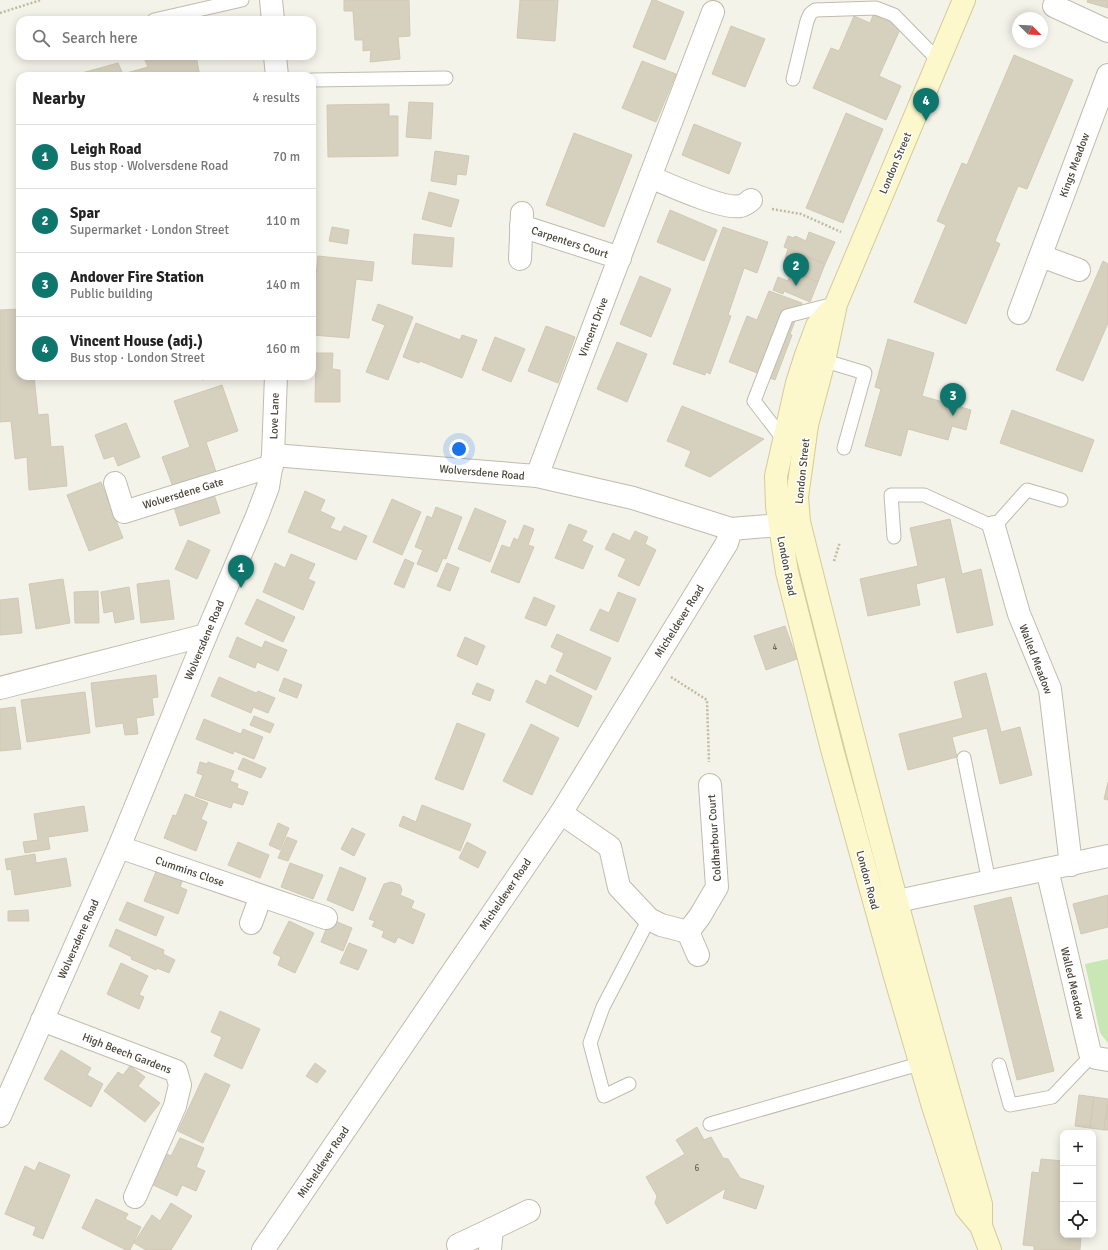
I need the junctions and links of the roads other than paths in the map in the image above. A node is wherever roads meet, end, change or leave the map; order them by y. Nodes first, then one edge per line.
1 (242, 0) edge
2 (271, 0) edge
3 (964, 0) edge
4 (1054, 6) dead end
5 (714, 12) dead end
6 (172, 16) edge
7 (273, 16) edge
8 (1108, 31) edge
9 (275, 60) edge
10 (938, 60) junction
11 (277, 72) edge
12 (1108, 75) edge
13 (446, 78) dead end
14 (793, 79) dead end
15 (316, 80) edge
16 (650, 177) junction
17 (751, 200) road end
18 (1041, 256) junction
19 (620, 258) junction
20 (520, 259) dead end
21 (1079, 270) dead end
22 (836, 304) junction
23 (1019, 313) dead end
24 (815, 358) junction
25 (276, 380) edge
26 (784, 440) junction
27 (844, 448) dead end
28 (272, 460) junction
29 (536, 476) junction
30 (115, 483) dead end
31 (1061, 500) dead end
32 (790, 524) junction
33 (994, 527) junction
34 (731, 529) junction
35 (894, 537) dead end
36 (206, 635) junction
37 (0, 688) edge
38 (964, 758) dead end
39 (710, 785) road end
40 (561, 813) junction
41 (119, 847) junction
42 (1108, 856) edge
43 (1071, 865) junction
44 (1047, 869) junction
45 (989, 882) junction
46 (261, 896) junction
47 (886, 904) junction
48 (326, 918) dead end
49 (649, 919) junction
50 (251, 923) dead end
51 (688, 932) junction
52 (698, 955) dead end
53 (42, 1020) junction
54 (1100, 1058) edge
55 (930, 1060) junction
56 (999, 1065) dead end
57 (629, 1084) dead end
58 (0, 1116) edge
59 (710, 1124) dead end
60 (135, 1196) dead end
61 (528, 1211) dead end
62 (492, 1229) junction
63 (458, 1245) dead end
64 (263, 1250) edge
65 (490, 1250) edge
66 (990, 1250) edge

1 - 6 lane
2 - 7 street
3 - 10 street, London Street
4 - 8 street
5 - 16 street, Vincent Drive
9 - 11 street
10 - 14 lane
10 - 22 street, London Street
12 - 18 street, Kings Meadow
13 - 15 lane
16 - 17 street
16 - 19 street, Vincent Drive
18 - 21 street
18 - 23 street, Kings Meadow
19 - 20 street, Carpenters Court
19 - 29 street, Vincent Drive
22 - 24 street, London Street
22 - 26 lane
24 - 26 street, London Street
24 - 27 lane
24 - 32 street, London Street
25 - 28 street, Love Lane
26 - 32 street, London Street
28 - 29 street, Wolversdene Road
28 - 30 street, Wolversdene Gate
28 - 36 street, Wolversdene Road
29 - 34 street, Wolversdene Road
31 - 33 lane
32 - 34 street, Wolversdene Road
32 - 47 street, London Road
33 - 35 lane
33 - 43 street, Walled Meadow
34 - 40 street, Micheldever Road
36 - 37 street
36 - 41 street, Wolversdene Road
38 - 45 lane
39 - 51 street, Coldharbour Court
40 - 49 street
40 - 64 street, Micheldever Road
41 - 46 street, Cummins Close
41 - 53 street, Wolversdene Road
42 - 43 street
43 - 44 street
44 - 45 street
44 - 54 street, Walled Meadow
45 - 47 street
46 - 48 street, Cummins Close
46 - 50 street
47 - 55 street, London Road
49 - 51 street
49 - 57 lane
51 - 52 street
53 - 58 street, Wolversdene Road
53 - 60 street, High Beech Gardens
54 - 56 lane
55 - 59 lane
55 - 66 street, London Road
61 - 62 street
62 - 63 street
62 - 65 street

